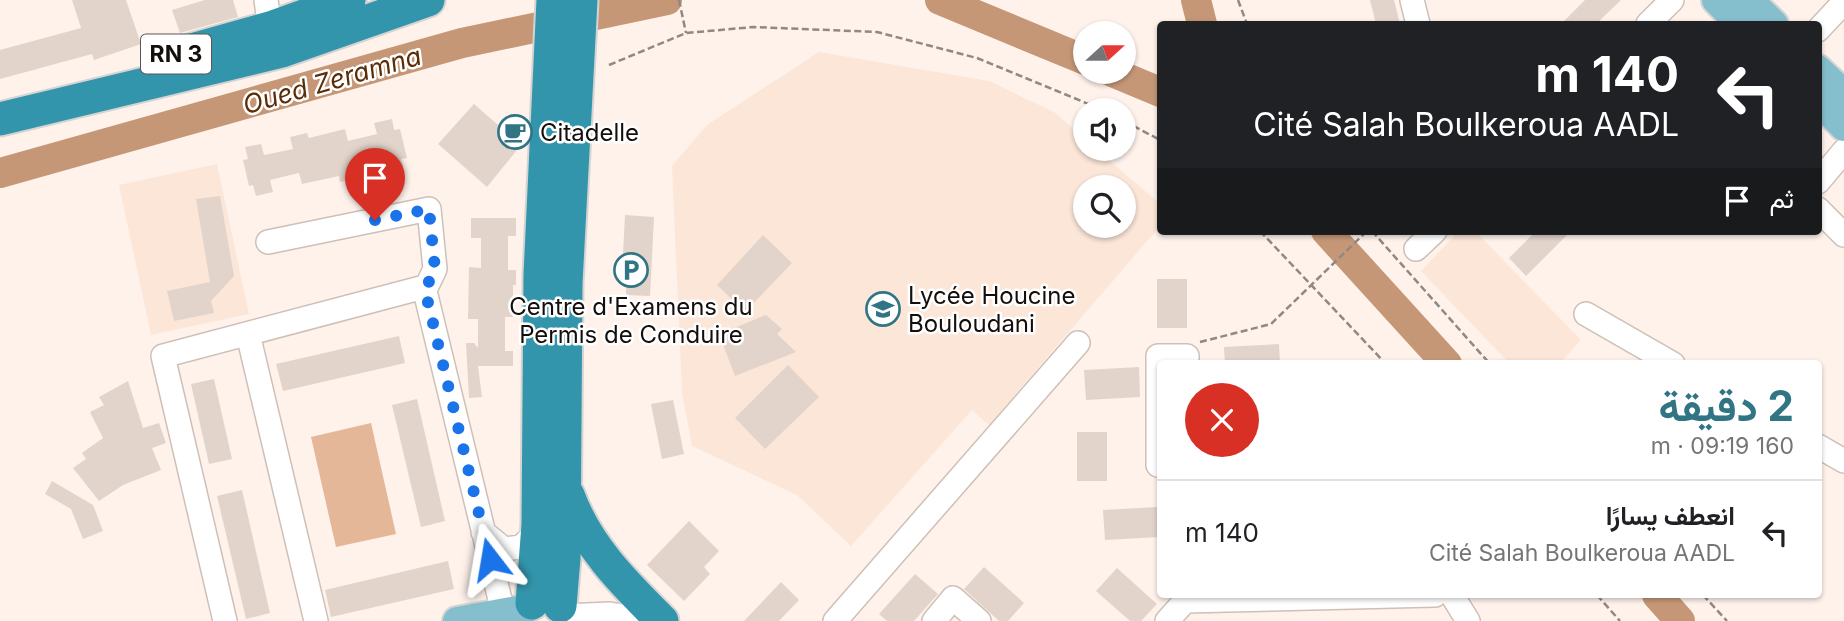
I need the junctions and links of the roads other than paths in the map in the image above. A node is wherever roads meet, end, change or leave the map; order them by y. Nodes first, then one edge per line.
1 (349, 0) edge
2 (428, 0) edge
3 (1412, 0) edge
4 (1672, 0) edge
5 (1716, 0) edge
6 (1749, 0) edge
7 (567, 2) edge
8 (1844, 2) edge
9 (1417, 21) edge
10 (1651, 21) edge
11 (1737, 21) edge
12 (1771, 21) edge
13 (279, 25) edge
14 (1822, 26) edge
15 (579, 64) junction
16 (1822, 73) edge
17 (1844, 94) edge
18 (0, 98) edge
19 (1822, 105) edge
20 (0, 119) edge
21 (1844, 127) edge
22 (1844, 151) edge
23 (1822, 177) edge
24 (1822, 213) edge
25 (1844, 234) edge
26 (1431, 235) edge
27 (268, 242) dead end
28 (1416, 249) dead end
29 (425, 290) junction
30 (1586, 314) dead end
31 (248, 334) junction
32 (1078, 343) dead end
33 (1158, 360) edge
34 (1187, 360) edge
35 (1666, 360) edge
36 (1822, 450) edge
37 (1844, 461) edge
38 (564, 482) junction
39 (483, 532) junction
40 (537, 532) junction
41 (1186, 598) edge
42 (1454, 598) edge
43 (536, 613) edge
44 (225, 621) edge
45 (316, 621) edge
46 (457, 621) edge
47 (653, 621) edge
48 (662, 621) edge
49 (835, 621) edge
50 (934, 621) edge
51 (979, 621) edge
52 (1167, 621) edge
53 (1468, 621) edge

1 - 13 highway, RN 3
2 - 13 highway, RN 3
3 - 9 street
4 - 10 street
5 - 11 main road
6 - 12 main road
7 - 15 highway
8 - 14 street
13 - 18 highway, RN 3
13 - 20 highway, RN 3
15 - 38 highway
15 - 40 highway
16 - 17 main road
19 - 21 main road
22 - 23 street
24 - 25 street
26 - 28 street
27 - 29 street
29 - 31 street
29 - 39 street
30 - 35 street
31 - 44 street
31 - 45 street
32 - 49 street
33 - 34 street
36 - 37 street
38 - 43 highway
38 - 48 highway
39 - 40 street
39 - 43 street
40 - 43 highway
41 - 52 street
42 - 53 street
43 - 46 main road
43 - 47 street
50 - 51 street

